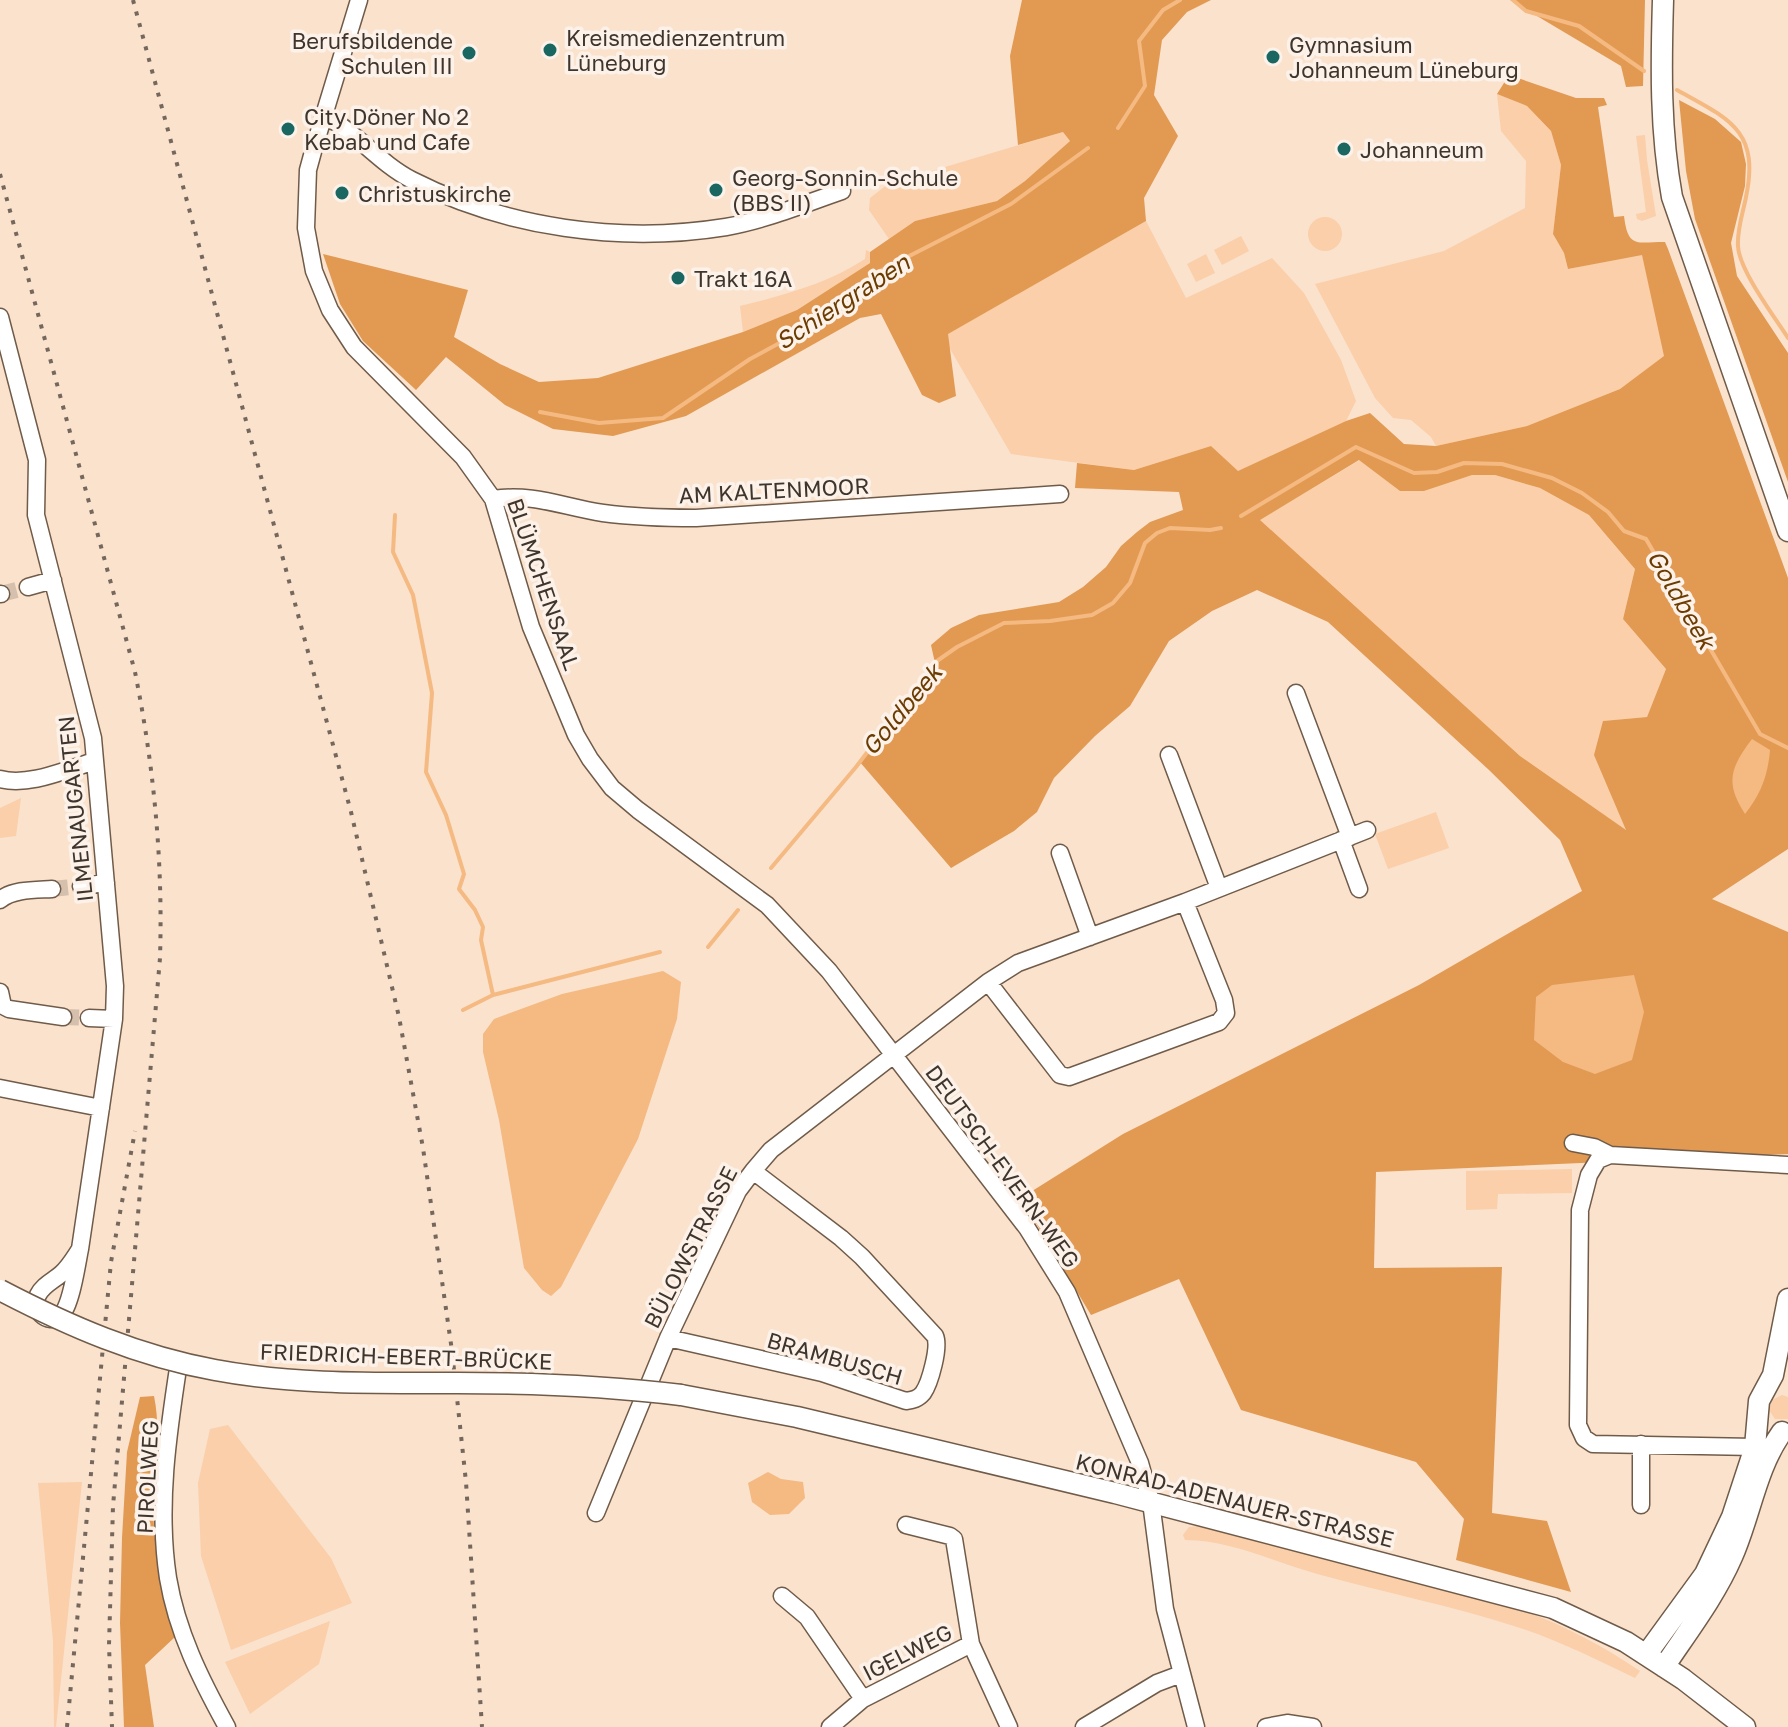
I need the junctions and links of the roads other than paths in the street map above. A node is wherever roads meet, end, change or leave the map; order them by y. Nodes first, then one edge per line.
1 (359, 0) edge
2 (1663, 0) edge
3 (324, 115) junction
4 (842, 191) dead end
5 (0, 317) edge
6 (1060, 494) dead end
7 (493, 499) junction
8 (1788, 531) edge
9 (53, 580) junction
10 (28, 587) tunnel mouth
11 (1296, 693) dead end
12 (1169, 755) dead end
13 (95, 761) junction
14 (0, 779) edge
15 (1367, 830) dead end
16 (1345, 838) junction
17 (1060, 853) dead end
18 (106, 883) junction
19 (81, 886) tunnel mouth
20 (1219, 888) junction
21 (52, 889) tunnel mouth
22 (1359, 889) dead end
23 (0, 898) edge
24 (1185, 902) junction
25 (1090, 937) junction
26 (829, 971) joint
27 (988, 982) junction
28 (0, 992) edge
29 (63, 1017) tunnel mouth
30 (89, 1018) tunnel mouth
31 (114, 1019) junction
32 (894, 1054) junction
33 (0, 1088) edge
34 (101, 1108) junction
35 (1573, 1143) dead end
36 (1610, 1155) junction
37 (1788, 1165) edge
38 (753, 1171) junction
39 (80, 1249) dead end
40 (0, 1290) edge
41 (1788, 1299) edge
42 (668, 1338) junction
43 (179, 1362) junction
44 (1788, 1386) edge
45 (1766, 1390) junction
46 (681, 1395) joint
47 (1759, 1414) junction
48 (1785, 1432) edge
49 (1641, 1444) junction
50 (1755, 1447) junction
51 (1151, 1502) junction
52 (1641, 1505) dead end
53 (596, 1513) dead end
54 (906, 1525) dead end
55 (782, 1596) dead end
56 (971, 1644) junction
57 (1655, 1661) junction
58 (1181, 1674) junction
59 (863, 1699) junction
60 (227, 1727) edge
61 (830, 1727) edge
62 (1009, 1727) edge
63 (1084, 1727) edge
64 (1196, 1727) edge
65 (1266, 1727) edge
66 (1313, 1727) edge
67 (1745, 1727) edge

1 - 3 street, BLÜMCHENSAAL
2 - 8 main road
3 - 4 street
3 - 7 street, BLÜMCHENSAAL
5 - 9 street, ILMENAUGARTEN
6 - 7 street, AM KALTENMOOR
7 - 26 street, BLÜMCHENSAAL
9 - 10 street
9 - 13 street, ILMENAUGARTEN
11 - 16 street
12 - 20 street
13 - 14 street
13 - 18 street, ILMENAUGARTEN
15 - 16 street, BÜLOWSTRASSE
16 - 20 street, BÜLOWSTRASSE
16 - 22 street
17 - 25 street
18 - 19 street
18 - 31 street, ILMENAUGARTEN
20 - 24 street, BÜLOWSTRASSE
21 - 23 street
24 - 25 street, BÜLOWSTRASSE
24 - 27 street
25 - 27 street, BÜLOWSTRASSE
26 - 32 street, DEUTSCH-EVERN-WEG
27 - 32 street, BÜLOWSTRASSE
28 - 29 street
30 - 31 street
31 - 34 street, ILMENAUGARTEN
32 - 38 street, BÜLOWSTRASSE
32 - 51 street, DEUTSCH-EVERN-WEG
33 - 34 street
34 - 39 street, ILMENAUGARTEN
35 - 36 street
36 - 37 street
36 - 49 street
38 - 42 street, BÜLOWSTRASSE
38 - 42 street, BRAMBUSCH
40 - 43 main road, FRIEDRICH-EBERT-BRÜCKE, bridge
41 - 45 main road
42 - 53 street, BÜLOWSTRASSE
43 - 46 main road, FRIEDRICH-EBERT-BRÜCKE, bridge
43 - 60 street, PIROLWEG
44 - 45 main road
45 - 47 main road
46 - 51 main road, KONRAD-ADENAUER-STRASSE
47 - 48 main road
47 - 50 main road
48 - 57 main road
49 - 50 street
49 - 52 street
50 - 57 main road
51 - 57 main road, KONRAD-ADENAUER-STRASSE
51 - 58 street, DEUTSCH-EVERN-WEG
54 - 56 street
55 - 59 street, IGELWEG
56 - 59 street, IGELWEG
56 - 62 street
57 - 67 main road, KONRAD-ADENAUER-STRASSE
58 - 63 street
58 - 64 street, DEUTSCH-EVERN-WEG
59 - 61 street, IGELWEG
65 - 66 street

